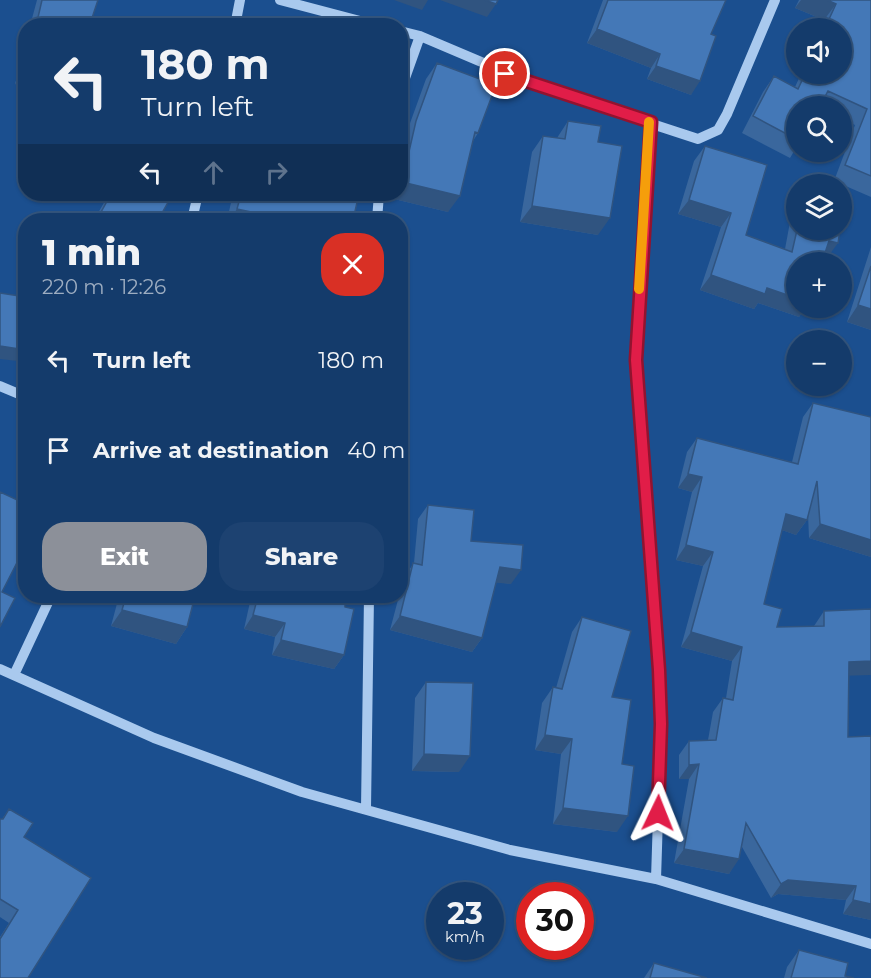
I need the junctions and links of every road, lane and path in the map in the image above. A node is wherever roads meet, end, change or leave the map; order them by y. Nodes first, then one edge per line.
1 (240, 0) edge
2 (280, 0) edge
3 (774, 0) edge
4 (237, 18) edge
5 (349, 18) edge
6 (408, 33) edge
7 (420, 36) junction
8 (408, 70) edge
9 (651, 122) junction
10 (0, 386) edge
11 (18, 394) edge
12 (48, 603) edge
13 (369, 603) edge
14 (0, 669) edge
15 (14, 675) junction
16 (366, 809) junction
17 (656, 879) junction
18 (871, 944) edge

1 - 4 street
2 - 5 street
3 - 9 street
6 - 7 street
7 - 8 street
7 - 9 street
9 - 17 street
10 - 11 street
12 - 15 street
13 - 16 street
14 - 15 street
15 - 16 street
16 - 17 street
17 - 18 street

